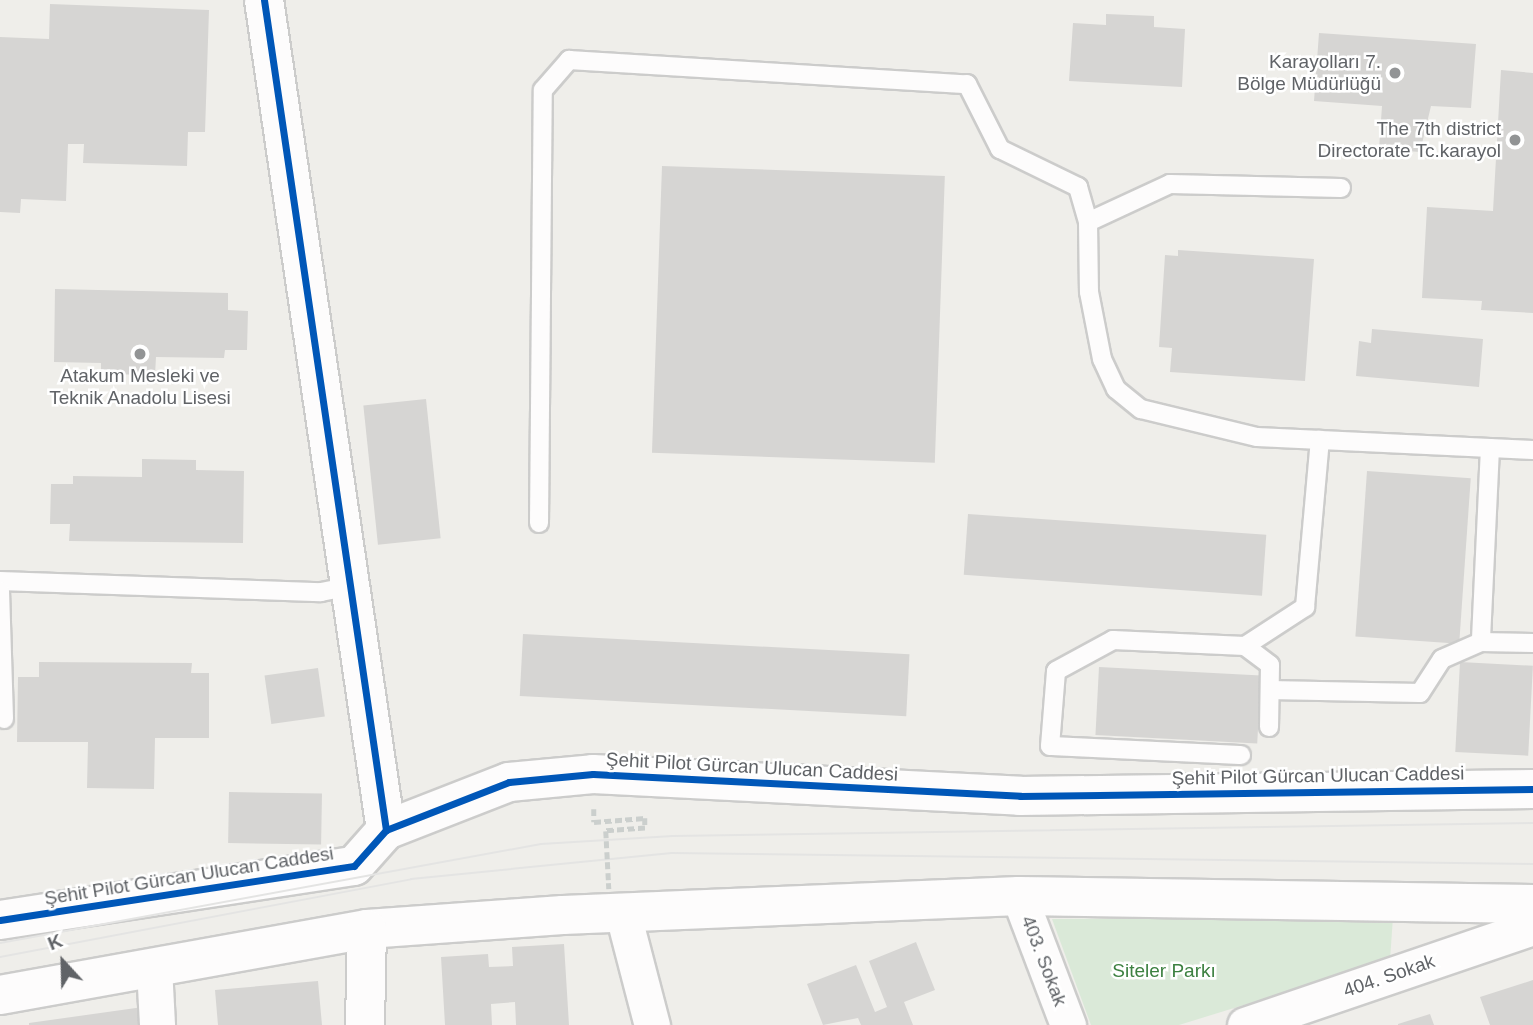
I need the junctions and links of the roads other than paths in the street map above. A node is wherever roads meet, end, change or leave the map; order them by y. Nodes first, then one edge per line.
1 (264, 0) edge
2 (1341, 188) dead end
3 (1088, 222) junction
4 (1320, 440) junction
5 (1489, 448) junction
6 (1533, 450) edge
7 (539, 523) dead end
8 (0, 581) edge
9 (347, 587) junction
10 (0, 591) edge
11 (1481, 642) junction
12 (1533, 643) edge
13 (1245, 646) junction
14 (1270, 690) junction
15 (4, 719) dead end
16 (1269, 727) dead end
17 (1241, 755) dead end
18 (1533, 789) edge
19 (386, 830) junction
20 (1019, 896) junction
21 (616, 901) junction
22 (1533, 904) edge
23 (0, 920) edge
24 (1533, 927) edge
25 (368, 929) junction
26 (154, 967) junction
27 (0, 995) edge
28 (158, 1025) edge
29 (365, 1025) edge
30 (652, 1025) edge
31 (1068, 1025) edge
32 (1245, 1025) edge

1 - 9 street
2 - 3 lane
3 - 4 lane
3 - 7 lane
4 - 5 lane
4 - 13 lane
5 - 6 lane
5 - 11 lane
8 - 9 lane
9 - 19 street
10 - 15 lane
11 - 12 lane
11 - 14 lane
13 - 14 lane
13 - 17 lane
14 - 16 lane
18 - 19 street, Şehit Pilot Gürcan Ulucan Caddesi
19 - 23 street, Şehit Pilot Gürcan Ulucan Caddesi
20 - 21 street
20 - 22 street
20 - 31 street, 403. Sokak
21 - 25 street
21 - 30 street
24 - 32 street, 404. Sokak
25 - 26 street
25 - 29 street
26 - 27 street
26 - 28 street

